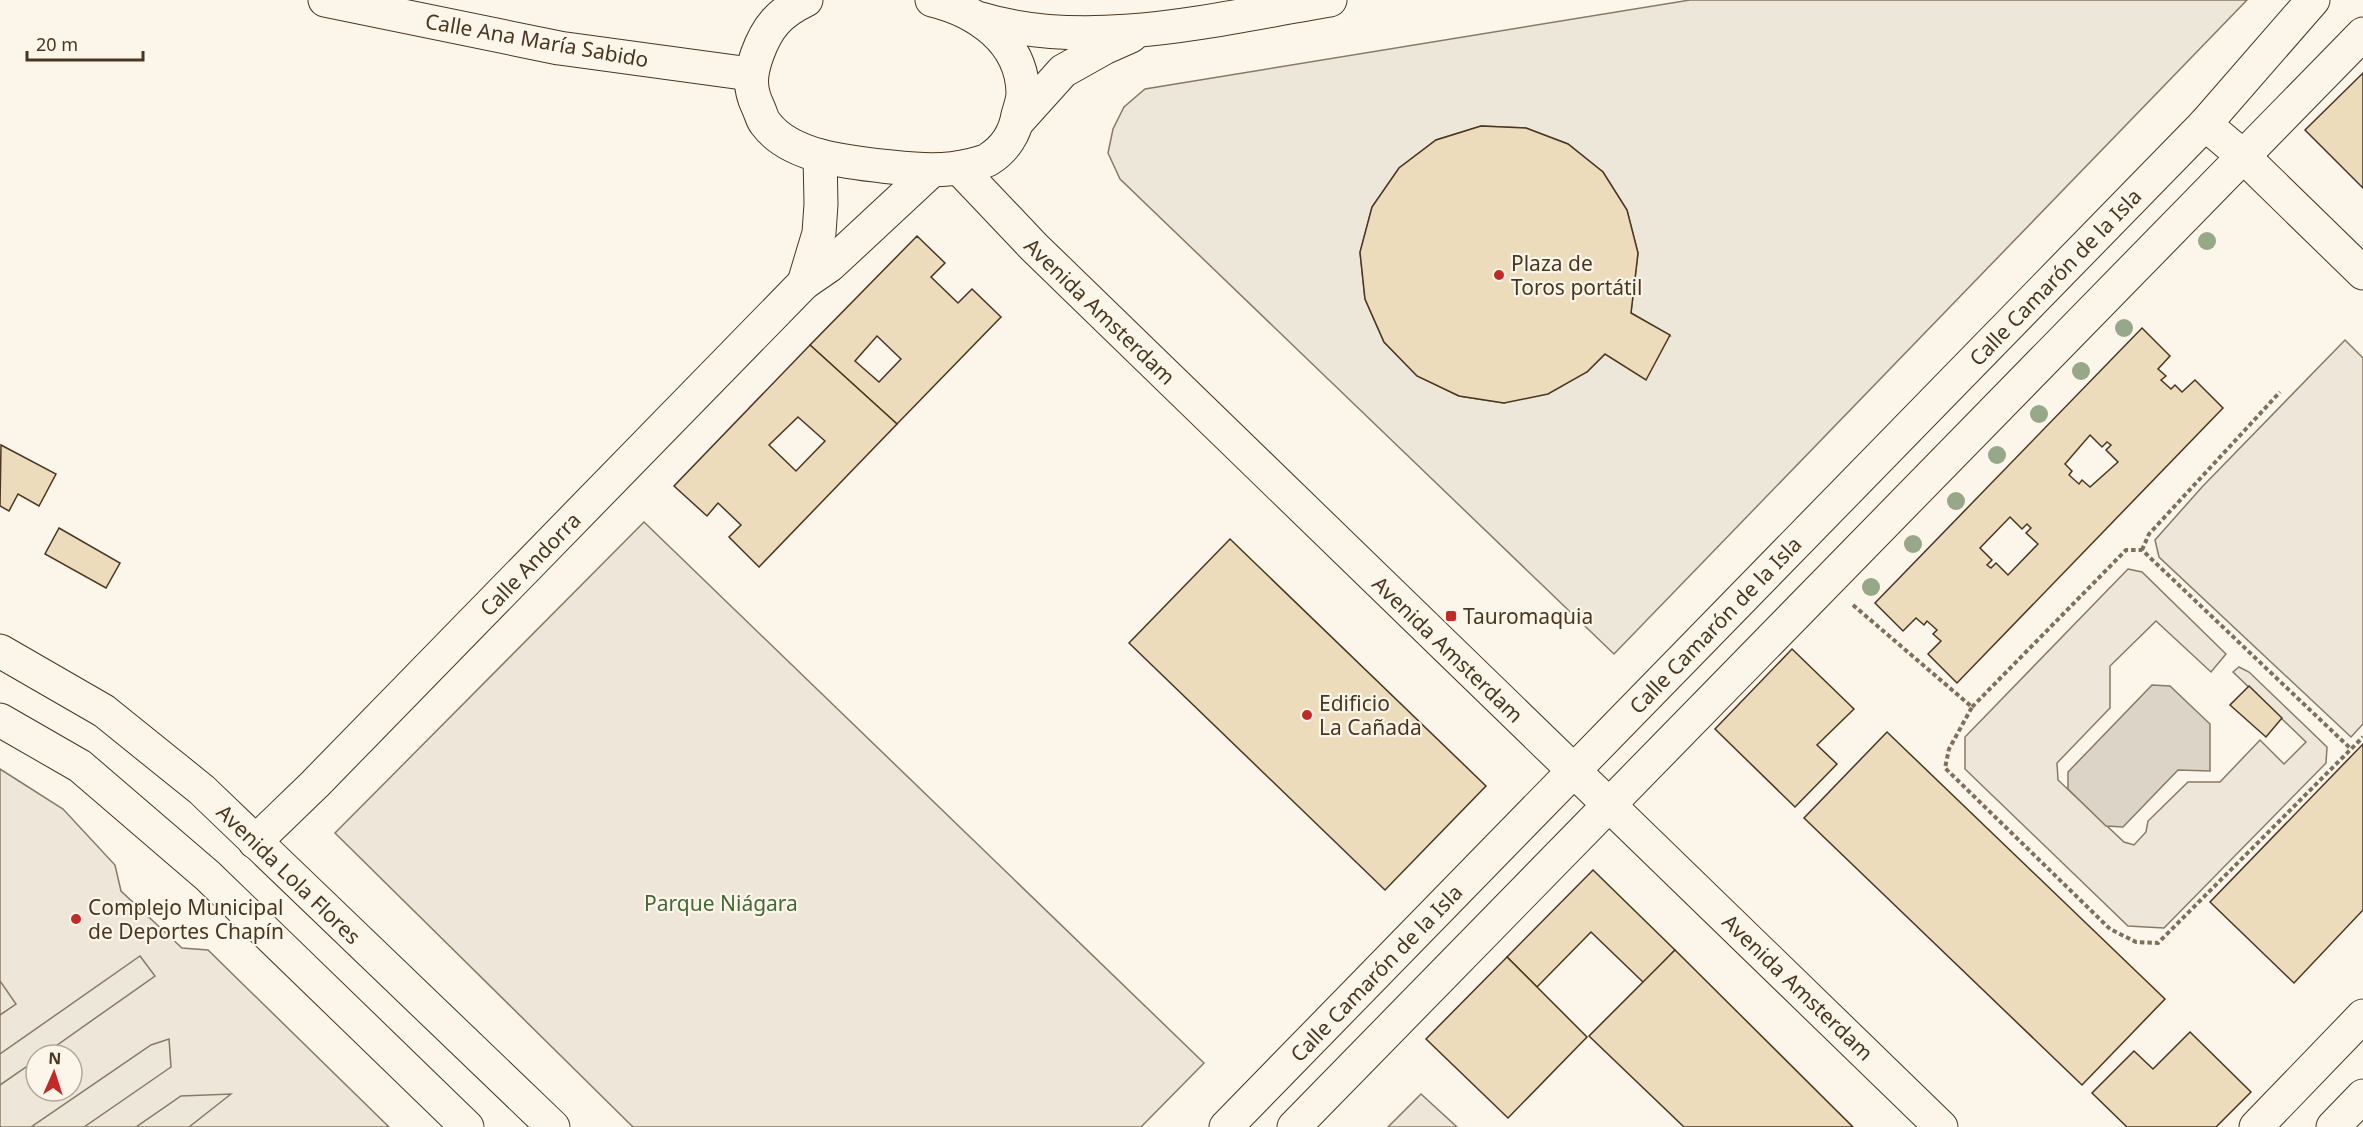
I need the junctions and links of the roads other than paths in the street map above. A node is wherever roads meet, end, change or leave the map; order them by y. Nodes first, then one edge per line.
1 (325, 0) edge
2 (806, 0) edge
3 (932, 0) edge
4 (1329, 0) edge
5 (2313, 0) edge
6 (981, 19) junction
7 (1141, 32) junction
8 (2363, 34) edge
9 (750, 74) junction
10 (1017, 122) junction
11 (2205, 124) junction
12 (820, 156) junction
13 (2244, 157) junction
14 (945, 170) junction
15 (2363, 273) edge
16 (804, 283) junction
17 (0, 651) edge
18 (0, 720) edge
19 (1573, 770) junction
20 (1610, 805) junction
21 (255, 842) junction
22 (2363, 1016) edge
23 (2363, 1096) edge
24 (467, 1127) edge
25 (553, 1127) edge
26 (1226, 1127) edge
27 (1294, 1127) edge
28 (1941, 1127) edge
29 (2256, 1127) edge
30 (2333, 1127) edge

1 - 9 street, Calle Ana María Sabido
2 - 9 street
3 - 6 street
4 - 7 street
5 - 11 street, Calle Camarón de la Isla
6 - 7 street
6 - 10 street
7 - 10 street
8 - 13 street
9 - 12 street
10 - 14 street
11 - 13 street
11 - 19 street, Calle Camarón de la Isla
12 - 14 street
12 - 16 street, Calle Andorra
13 - 15 street
13 - 20 street
14 - 16 street, Calle Andorra
14 - 19 street, Avenida Amsterdam
16 - 21 street, Calle Andorra
17 - 21 street, Avenida Lola Flores
18 - 24 street
19 - 20 street, Avenida Amsterdam
19 - 26 street, Calle Camarón de la Isla
20 - 27 street
20 - 28 street, Avenida Amsterdam
21 - 25 street, Avenida Lola Flores
22 - 29 street
23 - 30 street

